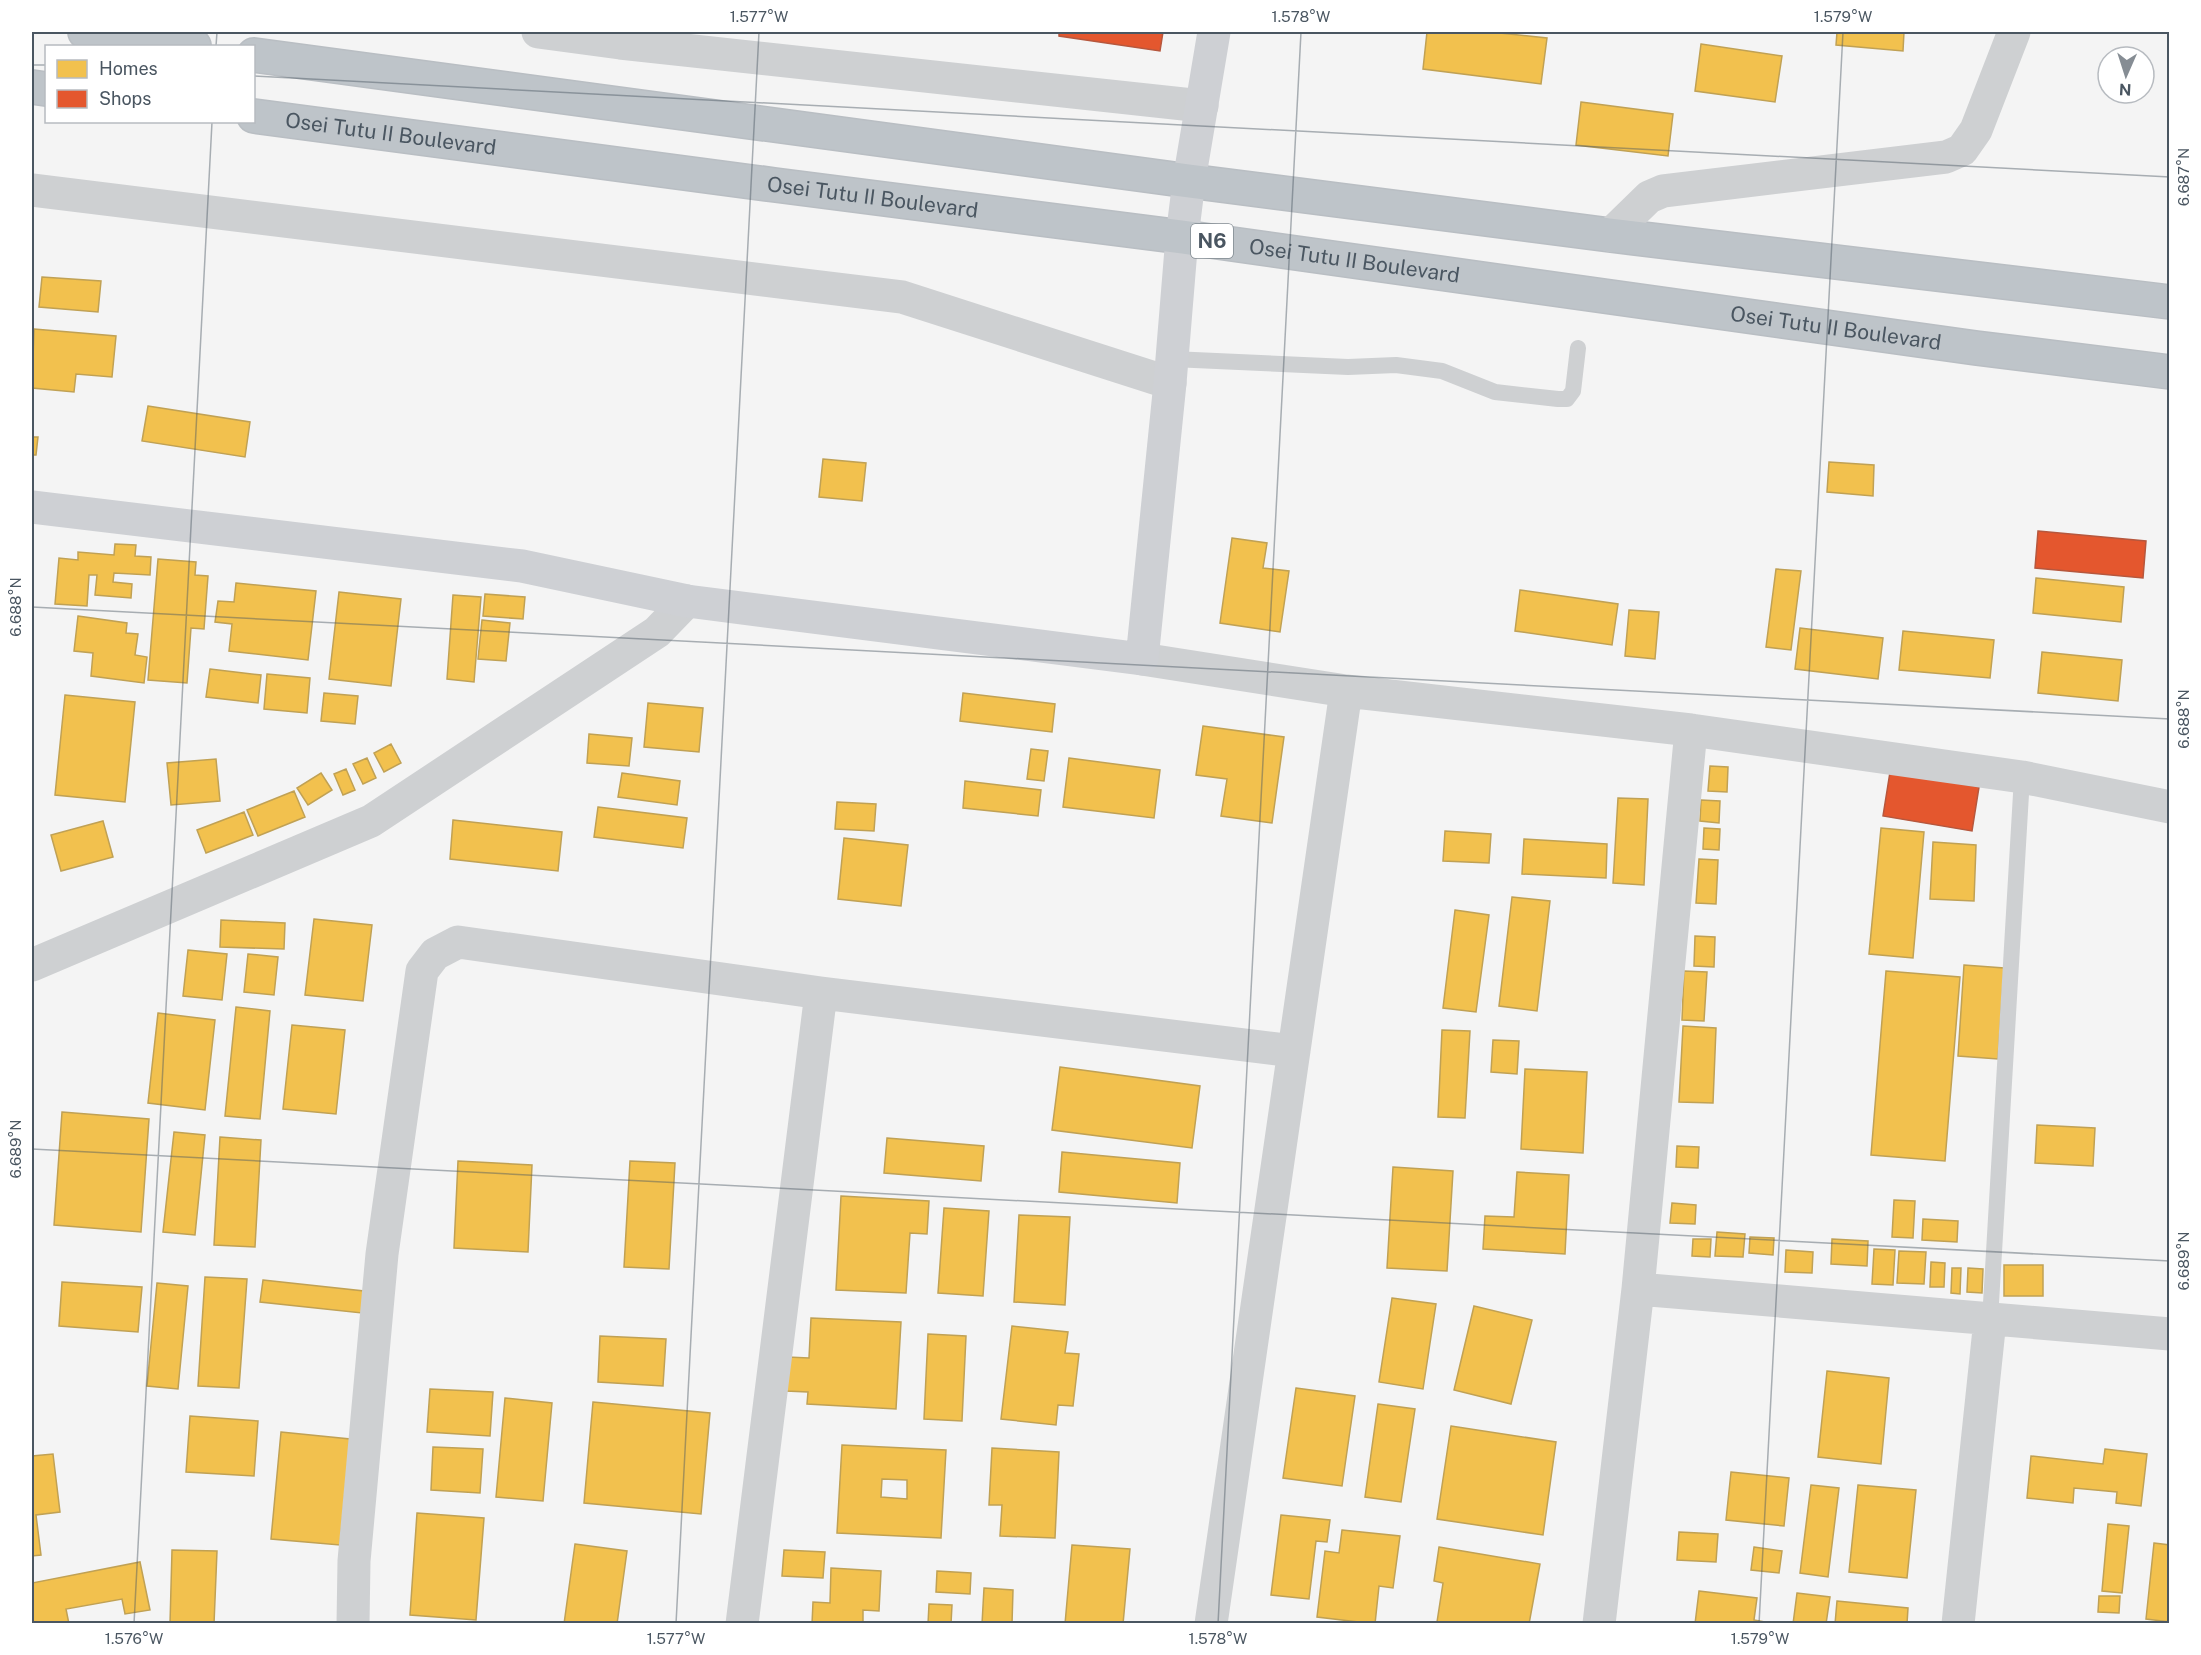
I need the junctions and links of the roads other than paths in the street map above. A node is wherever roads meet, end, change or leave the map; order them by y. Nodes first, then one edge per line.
1 (85, 32) edge
2 (538, 32) edge
3 (1214, 32) edge
4 (2014, 32) edge
5 (186, 45) edge
6 (255, 55) edge
7 (1202, 106) junction
8 (255, 116) edge
9 (1189, 181) junction
10 (32, 190) edge
11 (1610, 235) junction
12 (1182, 237) junction
13 (2169, 302) edge
14 (1578, 348) dead end
15 (1171, 371) junction
16 (2169, 372) edge
17 (32, 507) edge
18 (687, 602) junction
19 (1142, 660) junction
20 (1346, 691) junction
21 (1691, 730) junction
22 (2022, 777) junction
23 (2169, 807) edge
24 (32, 965) edge
25 (821, 993) junction
26 (1294, 1051) junction
27 (1638, 1289) junction
28 (1990, 1320) junction
29 (2169, 1334) edge
30 (352, 1623) edge
31 (742, 1623) edge
32 (1211, 1623) edge
33 (1599, 1623) edge
34 (1958, 1623) edge

1 - 5 highway
2 - 7 street
3 - 7 street
4 - 11 street
6 - 9 highway
7 - 9 street
8 - 12 highway, Osei Tutu II Boulevard / N6
9 - 11 highway
9 - 12 street
10 - 15 street
11 - 13 highway
12 - 15 street
12 - 16 highway, Osei Tutu II Boulevard / N6
14 - 15 lane
15 - 19 street
17 - 18 street
18 - 19 street
18 - 24 street
19 - 20 street
20 - 21 street
20 - 26 street
21 - 22 street
21 - 27 street
22 - 23 street
22 - 28 lane
25 - 26 street
25 - 30 street
25 - 31 street
26 - 32 street
27 - 28 street
27 - 33 street
28 - 29 street
28 - 34 street

